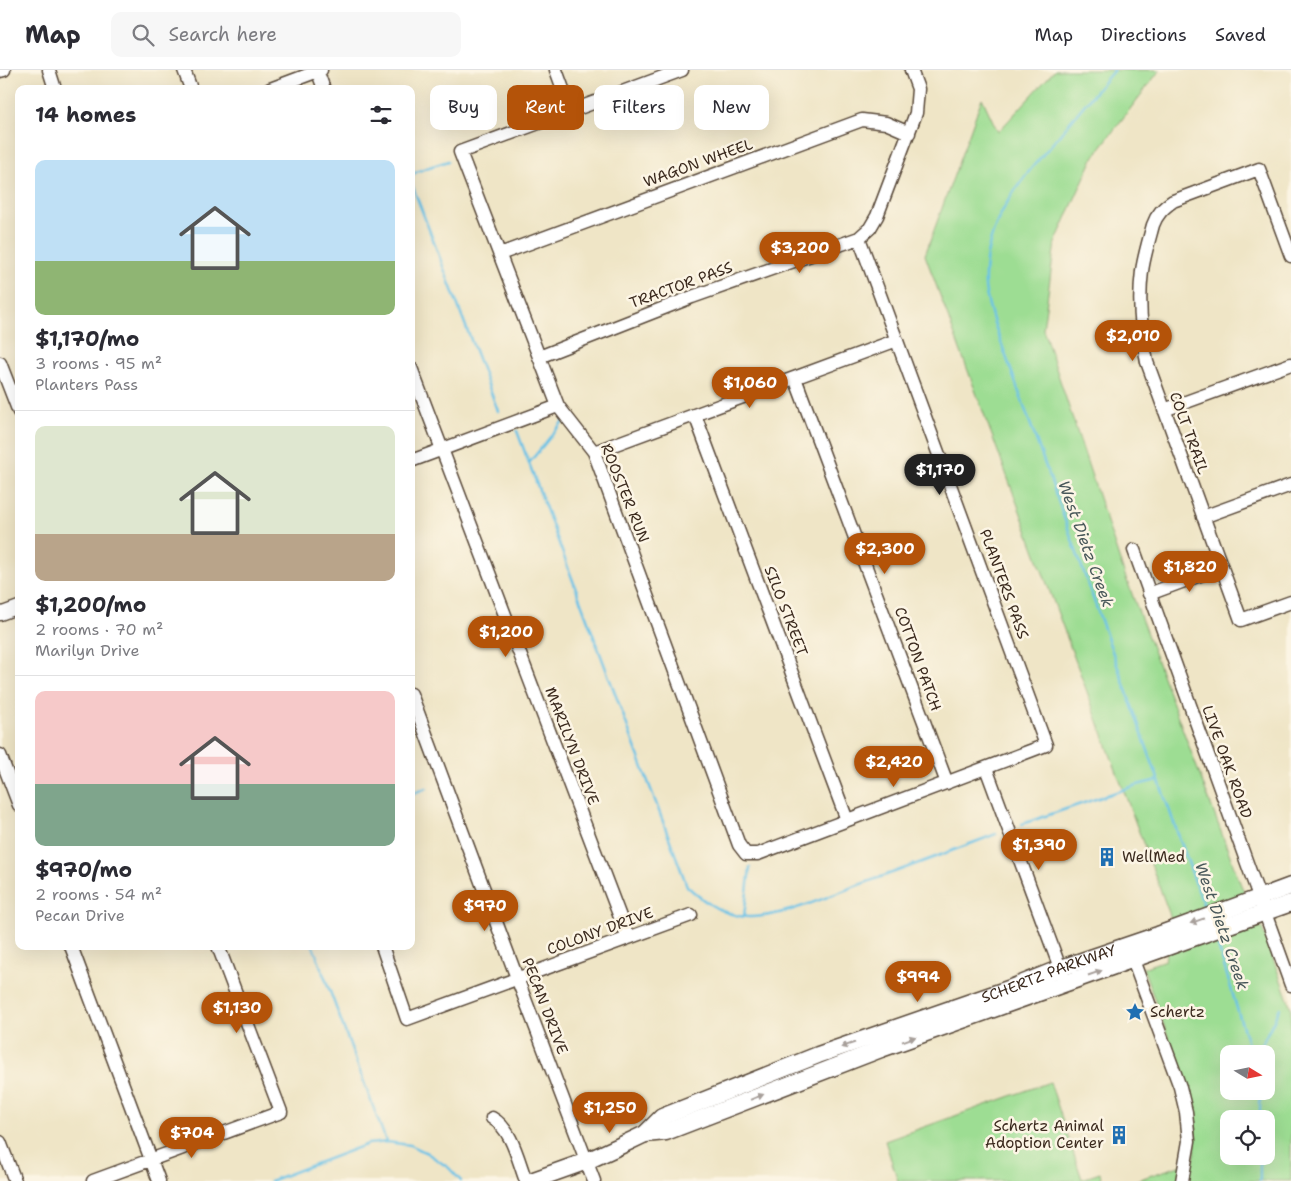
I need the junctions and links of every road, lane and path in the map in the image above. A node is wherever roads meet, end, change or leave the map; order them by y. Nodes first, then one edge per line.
1 (4, 70) edge
2 (49, 70) edge
3 (184, 70) edge
4 (318, 70) edge
5 (556, 70) edge
6 (682, 70) edge
7 (910, 70) edge
8 (0, 72) edge
9 (54, 85) edge
10 (190, 85) edge
11 (280, 85) edge
12 (323, 85) edge
13 (561, 85) edge
14 (584, 106) edge
15 (520, 130) edge
16 (908, 133) junction
17 (859, 238) junction
18 (1290, 252) edge
19 (500, 254) junction
20 (897, 340) junction
21 (539, 357) junction
22 (0, 363) edge
23 (1291, 364) edge
24 (795, 378) junction
25 (415, 379) edge
26 (15, 402) edge
27 (558, 406) junction
28 (1164, 410) junction
29 (695, 415) junction
30 (442, 450) junction
31 (594, 452) junction
32 (415, 460) edge
33 (1291, 485) edge
34 (1203, 517) junction
35 (1134, 550) dead end
36 (1222, 567) junction
37 (1150, 594) junction
38 (1291, 602) edge
39 (15, 608) edge
40 (0, 614) edge
41 (415, 705) edge
42 (0, 755) edge
43 (986, 768) junction
44 (947, 782) junction
45 (15, 794) edge
46 (847, 820) junction
47 (1291, 886) edge
48 (1291, 903) edge
49 (1262, 906) junction
50 (691, 915) dead end
51 (628, 938) junction
52 (72, 950) edge
53 (220, 950) edge
54 (383, 950) edge
55 (1130, 952) junction
56 (1063, 976) junction
57 (517, 978) junction
58 (1291, 985) edge
59 (492, 1118) dead end
60 (0, 1142) edge
61 (151, 1160) junction
62 (587, 1161) junction
63 (15, 1181) edge
64 (93, 1181) edge
65 (159, 1181) edge
66 (526, 1181) edge
67 (531, 1181) edge
68 (594, 1181) edge
69 (1182, 1181) edge

1 - 8 street
2 - 9 street
3 - 10 street
4 - 11 street
4 - 12 street
5 - 13 street
6 - 14 street
7 - 16 street, TRACTOR PASS
15 - 19 street, ROOSTER RUN
16 - 17 street, TRACTOR PASS
16 - 19 street, WAGON WHEEL
17 - 20 street, PLANTERS PASS
17 - 21 street, TRACTOR PASS
18 - 28 street, COLT TRAIL
19 - 21 street, ROOSTER RUN
20 - 24 street
20 - 43 street, PLANTERS PASS
21 - 27 street, ROOSTER RUN
22 - 26 street
23 - 28 street
24 - 29 street
24 - 44 street, COTTON PATCH
25 - 30 street, MARILYN DRIVE
27 - 30 street
27 - 31 street, ROOSTER RUN
28 - 34 street, COLT TRAIL
29 - 31 street
29 - 46 street, SILO STREET
30 - 32 street
30 - 51 street, MARILYN DRIVE
31 - 46 street, ROOSTER RUN
33 - 34 street
34 - 36 street, COLT TRAIL
35 - 37 street, LIVE OAK ROAD
36 - 37 street
36 - 38 street, COLT TRAIL
37 - 49 street, LIVE OAK ROAD
39 - 40 street
41 - 57 street, PECAN DRIVE
42 - 45 street
43 - 44 street
43 - 56 street
44 - 46 street
47 - 49 main road, SCHERTZ PARKWAY
48 - 49 main road, SCHERTZ PARKWAY
49 - 55 main road, SCHERTZ PARKWAY
49 - 58 street, LIVE OAK ROAD
50 - 51 street, COLONY DRIVE
51 - 57 street, COLONY DRIVE
52 - 61 street
53 - 61 street
54 - 57 street, COLONY DRIVE
55 - 56 main road, SCHERTZ PARKWAY
55 - 69 street
56 - 62 main road, SCHERTZ PARKWAY
57 - 62 street, PECAN DRIVE
59 - 66 street
60 - 63 street
61 - 64 street
61 - 65 street
62 - 67 main road, SCHERTZ PARKWAY
62 - 68 street, PECAN DRIVE

